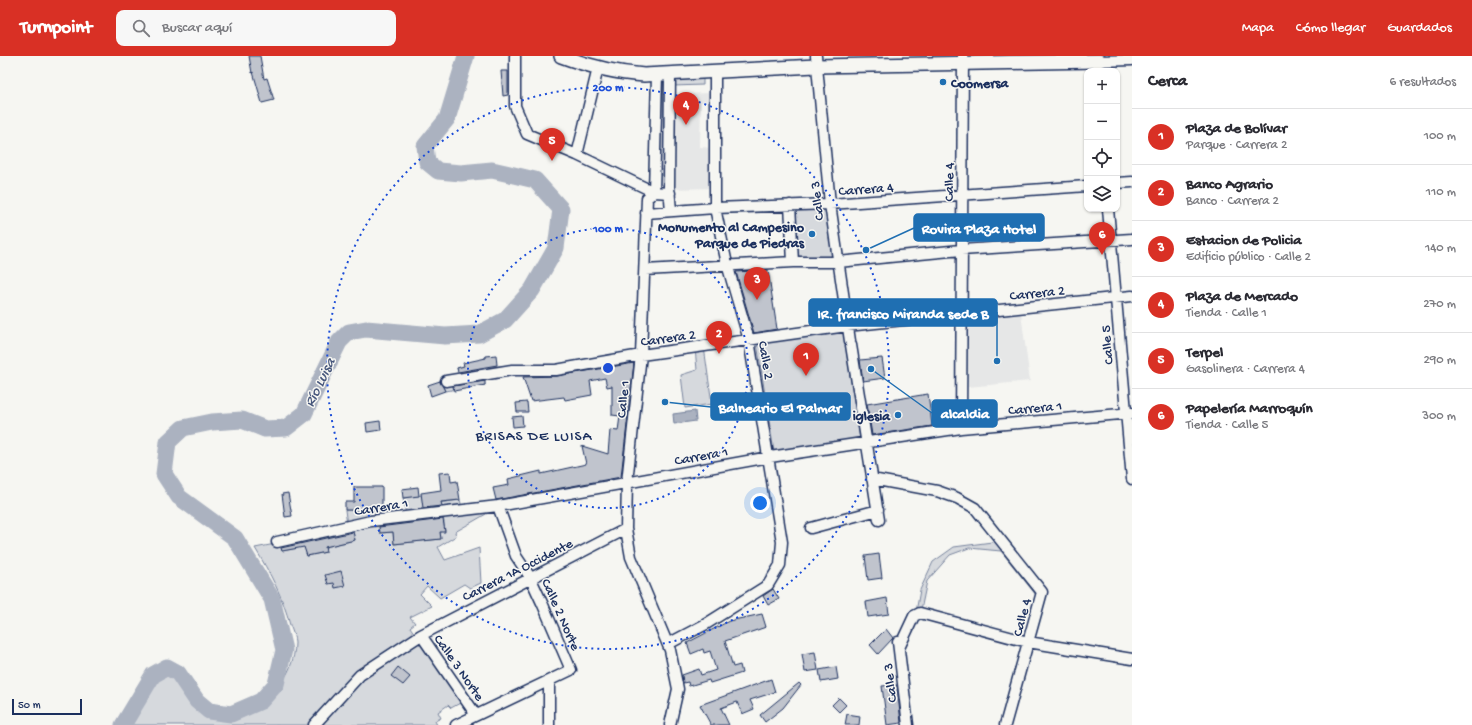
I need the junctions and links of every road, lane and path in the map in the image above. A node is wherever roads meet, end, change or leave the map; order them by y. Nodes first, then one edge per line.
1 (515, 56) edge
2 (561, 56) edge
3 (963, 60) edge
4 (1132, 60) edge
5 (816, 61) edge
6 (1099, 63) edge
7 (598, 68) junction
8 (715, 71) junction
9 (664, 74) junction
10 (577, 155) junction
11 (1132, 182) edge
12 (1120, 183) edge
13 (1084, 186) edge
14 (654, 192) junction
15 (670, 192) junction
16 (962, 195) junction
17 (830, 204) junction
18 (790, 205) junction
19 (715, 208) junction
20 (671, 211) junction
21 (1108, 212) edge
22 (646, 213) junction
23 (1132, 239) edge
24 (1111, 241) junction
25 (962, 250) junction
26 (793, 262) junction
27 (838, 262) junction
28 (727, 264) junction
29 (644, 270) junction
30 (1132, 296) edge
31 (1116, 297) junction
32 (961, 315) junction
33 (847, 326) junction
34 (749, 340) junction
35 (641, 355) junction
36 (446, 381) dead end
37 (1129, 413) edge
38 (961, 428) junction
39 (866, 442) junction
40 (770, 457) junction
41 (872, 479) junction
42 (1132, 479) edge
43 (627, 482) junction
44 (498, 506) junction
45 (626, 528) junction
46 (811, 528) dead end
47 (277, 542) dead end
48 (530, 578) junction
49 (421, 635) junction
50 (1028, 642) junction
51 (669, 647) junction
52 (1132, 659) edge
53 (549, 681) junction
54 (476, 715) junction
55 (314, 725) edge
56 (456, 725) edge
57 (549, 725) edge
58 (670, 725) edge
59 (908, 725) edge
60 (1005, 725) edge

1 - 10 street
2 - 7 main road
3 - 5 main road
3 - 6 main road
3 - 16 street, Calle 4
4 - 6 street
5 - 8 main road
5 - 17 street, Calle 3
7 - 9 main road
7 - 10 street
8 - 9 main road
8 - 19 street, Calle 2
9 - 14 street, Calle 1
9 - 15 street
10 - 14 street
11 - 12 street
13 - 16 street, Carrera 4
14 - 15 street
14 - 22 street, Calle 1
15 - 20 street
16 - 17 street, Carrera 4
16 - 25 street, Calle 4
17 - 18 street, Carrera 4
17 - 27 street, Calle 3
18 - 19 street, Carrera 4
18 - 26 street
19 - 20 street, Carrera 4
19 - 28 street, Calle 2
20 - 22 street, Carrera 4
21 - 24 street, Calle 5
22 - 29 street, Calle 1
23 - 24 street
24 - 25 street
24 - 31 street, Calle 5
25 - 27 street
25 - 32 street, Calle 4
26 - 27 street
26 - 28 street
27 - 33 street, Calle 3
28 - 29 street
28 - 34 street, Calle 2
29 - 35 street, Calle 1
30 - 31 street, Carrera 2
31 - 32 street, Carrera 2
31 - 37 street, Calle 5
32 - 33 street, Carrera 2
32 - 38 street, Calle 4
33 - 34 street, Carrera 2
33 - 39 street, Calle 3
34 - 35 street, Carrera 2
34 - 40 street, Calle 2
35 - 36 street, Carrera 2
35 - 43 street, Calle 1
37 - 38 street, Carrera 1
37 - 42 street, Calle 5
38 - 39 street, Carrera 1
39 - 40 street, Carrera 1
39 - 41 street, Calle 3
40 - 43 street, Carrera 1
40 - 51 street, Calle 2
41 - 46 street, Calle 3
41 - 50 street, Calle 4
43 - 44 street, Carrera 1
43 - 45 street, Calle 1
44 - 47 street, Carrera 1
44 - 48 street, Calle 2 Norte
45 - 48 street, Carrera 1A Occidente
45 - 51 street, Calle 1
48 - 49 street, Carrera 1A Occidente
48 - 53 street, Calle 2 Norte
49 - 54 street, Calle 3 Norte
49 - 55 street, Carrera 1A Occidente
50 - 52 street
50 - 59 street, Calle 3
50 - 60 street, Calle 4
51 - 58 street, Calle 1
53 - 54 street
53 - 57 street
54 - 56 street

